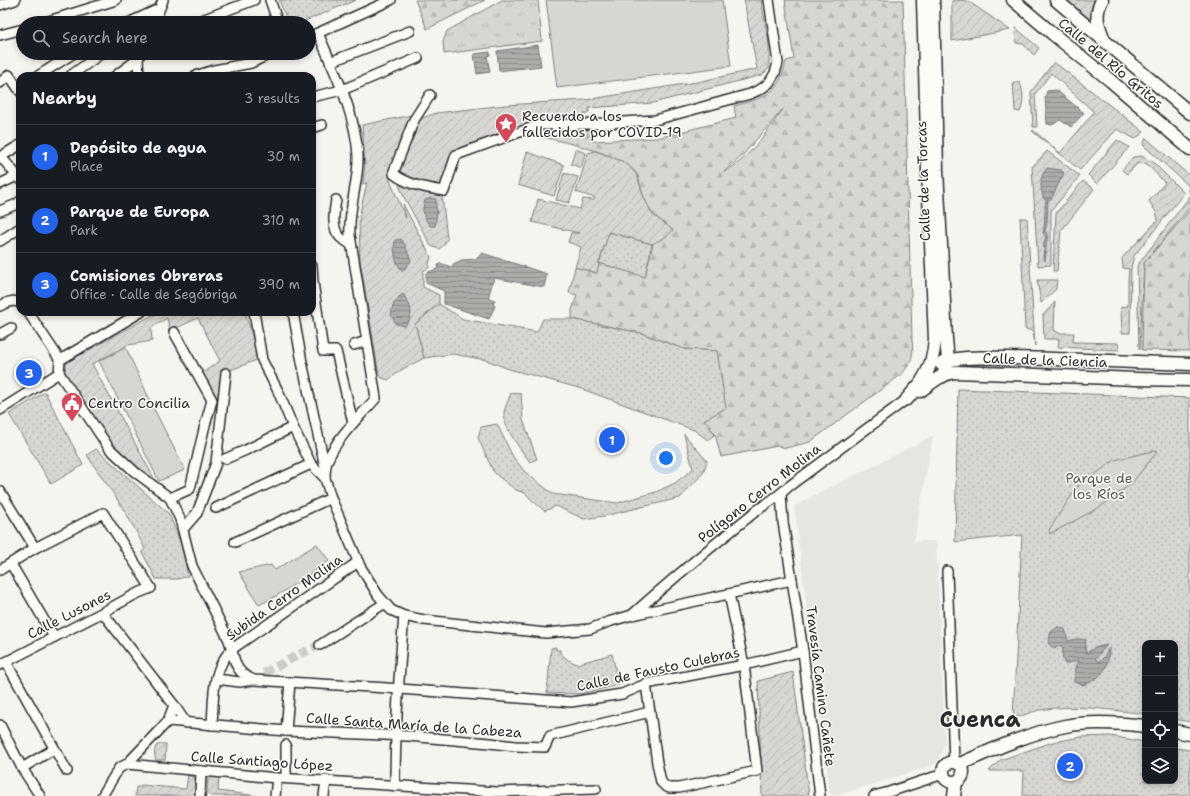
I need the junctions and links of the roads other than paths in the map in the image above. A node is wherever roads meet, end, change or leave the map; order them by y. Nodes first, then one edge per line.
1 (15, 0) edge
2 (116, 0) edge
3 (254, 0) edge
4 (270, 0) edge
5 (392, 0) edge
6 (769, 0) edge
7 (923, 0) edge
8 (933, 0) edge
9 (1013, 0) edge
10 (1056, 0) edge
11 (1102, 0) edge
12 (161, 4) edge
13 (0, 5) edge
14 (65, 16) edge
15 (140, 16) edge
16 (157, 16) edge
17 (212, 16) edge
18 (276, 16) edge
19 (16, 31) edge
20 (410, 31) dead end
21 (318, 33) joint
22 (0, 35) edge
23 (1105, 42) junction
24 (418, 58) dead end
25 (63, 60) edge
26 (92, 60) edge
27 (135, 60) edge
28 (140, 60) edge
29 (257, 60) edge
30 (330, 62) junction
31 (44, 72) edge
32 (76, 72) edge
33 (120, 72) edge
34 (139, 72) edge
35 (208, 72) edge
36 (0, 83) edge
37 (16, 85) edge
38 (342, 90) junction
39 (430, 95) dead end
40 (316, 96) edge
41 (1190, 113) edge
42 (322, 125) dead end
43 (316, 127) edge
44 (16, 148) edge
45 (1190, 149) edge
46 (1, 157) edge
47 (16, 176) edge
48 (16, 179) edge
49 (0, 184) edge
50 (336, 200) dead end
51 (16, 204) edge
52 (0, 211) edge
53 (16, 231) edge
54 (0, 241) edge
55 (351, 245) junction
56 (16, 301) edge
57 (316, 303) edge
58 (0, 306) edge
59 (31, 316) edge
60 (133, 316) edge
61 (255, 316) edge
62 (294, 316) edge
63 (11, 328) dead end
64 (174, 332) dead end
65 (0, 334) edge
66 (367, 341) junction
67 (935, 343) junction
68 (354, 345) dead end
69 (60, 360) junction
70 (1190, 364) edge
71 (947, 368) junction
72 (59, 373) junction
73 (226, 373) dead end
74 (1190, 380) edge
75 (922, 381) junction
76 (907, 399) junction
77 (0, 410) edge
78 (353, 423) junction
79 (293, 427) junction
80 (225, 459) dead end
81 (311, 464) junction
82 (325, 474) junction
83 (0, 491) edge
84 (781, 494) junction
85 (170, 498) junction
86 (331, 498) junction
87 (216, 508) dead end
88 (183, 529) junction
89 (236, 542) dead end
90 (35, 548) junction
91 (358, 562) junction
92 (11, 564) junction
93 (0, 570) edge
94 (947, 571) dead end
95 (792, 580) junction
96 (729, 594) junction
97 (385, 603) junction
98 (102, 612) junction
99 (632, 615) junction
100 (404, 616) junction
101 (54, 638) junction
102 (320, 645) tunnel mouth
103 (232, 649) junction
104 (803, 651) junction
105 (3, 663) edge
106 (744, 665) junction
107 (259, 678) junction
108 (216, 679) junction
109 (290, 682) junction
110 (646, 684) junction
111 (398, 689) junction
112 (174, 705) junction
113 (650, 712) junction
114 (168, 721) junction
115 (186, 723) junction
116 (0, 725) edge
117 (212, 725) junction
118 (1142, 726) edge
119 (286, 731) junction
120 (1178, 732) edge
121 (1190, 734) edge
122 (395, 735) junction
123 (286, 745) dead end
124 (54, 749) junction
125 (957, 763) junction
126 (127, 764) junction
127 (22, 768) junction
128 (68, 771) dead end
129 (201, 771) junction
130 (943, 774) junction
131 (282, 778) junction
132 (326, 780) junction
133 (956, 782) junction
134 (395, 786) junction
135 (596, 789) dead end
136 (669, 792) edge
137 (888, 794) edge
138 (40, 796) edge
139 (102, 796) edge
140 (200, 796) edge
141 (275, 796) edge
142 (324, 796) edge
143 (820, 796) edge
144 (874, 796) edge
145 (954, 796) edge

1 - 13 street
2 - 14 street
3 - 17 street
4 - 18 street
5 - 21 street
6 - 39 street
7 - 67 street
8 - 71 street, Calle de la Torcas
9 - 45 street, Calle del Río Gritos
10 - 23 street, Calle del Río Gritos
11 - 23 street
12 - 15 street
12 - 16 street
19 - 22 street
20 - 30 street
21 - 30 street
23 - 41 street, Calle del Río Gritos
24 - 38 street
25 - 31 street
26 - 32 street
27 - 33 street
28 - 34 street
29 - 35 street
30 - 38 street
36 - 37 street
38 - 40 street
38 - 55 street
42 - 43 street
44 - 46 street
46 - 47 street
48 - 49 street
50 - 55 street
51 - 52 street
53 - 54 street
55 - 66 street
56 - 58 street
57 - 78 street
59 - 69 street
60 - 69 street
61 - 79 street
62 - 82 street
63 - 65 street
64 - 85 street
66 - 68 street
66 - 78 street
67 - 71 street
67 - 75 street
69 - 72 street
70 - 71 street, Calle de la Ciencia
71 - 74 street, Calle de la Ciencia
71 - 75 street
71 - 76 street, Calle de la Ciencia
72 - 77 street
72 - 85 street
73 - 88 street
75 - 76 street
76 - 84 street, Polígono Cerro Molina
78 - 82 street
79 - 80 street
79 - 81 street
81 - 82 street
81 - 87 street
82 - 86 street
83 - 90 street
84 - 95 street, Travesía Camino Cañete
84 - 99 street, Polígono Cerro Molina
85 - 88 street
86 - 89 street
86 - 91 street
88 - 103 street
90 - 92 street
90 - 98 street, Calle Lusones
91 - 97 street
91 - 103 street, Subida Cerro Molina
92 - 93 street
92 - 101 street
94 - 125 street
95 - 96 street
95 - 104 street, Travesía Camino Cañete
96 - 99 street
96 - 106 street
97 - 100 street
97 - 102 street
98 - 101 street, Calle Lusones
98 - 112 street
99 - 100 street
100 - 111 street
101 - 105 street, Calle Lusones
103 - 107 street
103 - 108 street, Subida Cerro Molina
104 - 106 street, Calle de Fausto Culebras
104 - 143 street, Travesía Camino Cañete
105 - 124 street
106 - 110 street, Calle de Fausto Culebras
106 - 136 street
107 - 108 street
107 - 109 street, Calle de Fausto Culebras
108 - 117 street, Subida Cerro Molina
109 - 111 street, Calle de Fausto Culebras
109 - 119 street
110 - 111 street, Calle de Fausto Culebras
110 - 113 street
111 - 122 street
112 - 114 street
112 - 115 street
113 - 122 street, Calle Santa María de la Cabeza
113 - 136 street
114 - 115 street, Calle Santa María de la Cabeza
114 - 126 street
115 - 117 street, Calle Santa María de la Cabeza
116 - 127 street
117 - 119 street, Calle Santa María de la Cabeza
118 - 125 street
119 - 122 street, Calle Santa María de la Cabeza
120 - 121 street
122 - 134 street
123 - 131 street
124 - 127 street
124 - 128 street
125 - 130 street
125 - 133 street
126 - 129 street, Calle Santiago López
126 - 139 street
127 - 138 street
129 - 131 street, Calle Santiago López
129 - 140 street
130 - 133 street
130 - 137 street
131 - 132 street, Calle Santiago López
131 - 141 street
132 - 134 street, Calle Santiago López
132 - 142 street
133 - 145 street
134 - 135 street, Calle Santiago López
137 - 144 street

